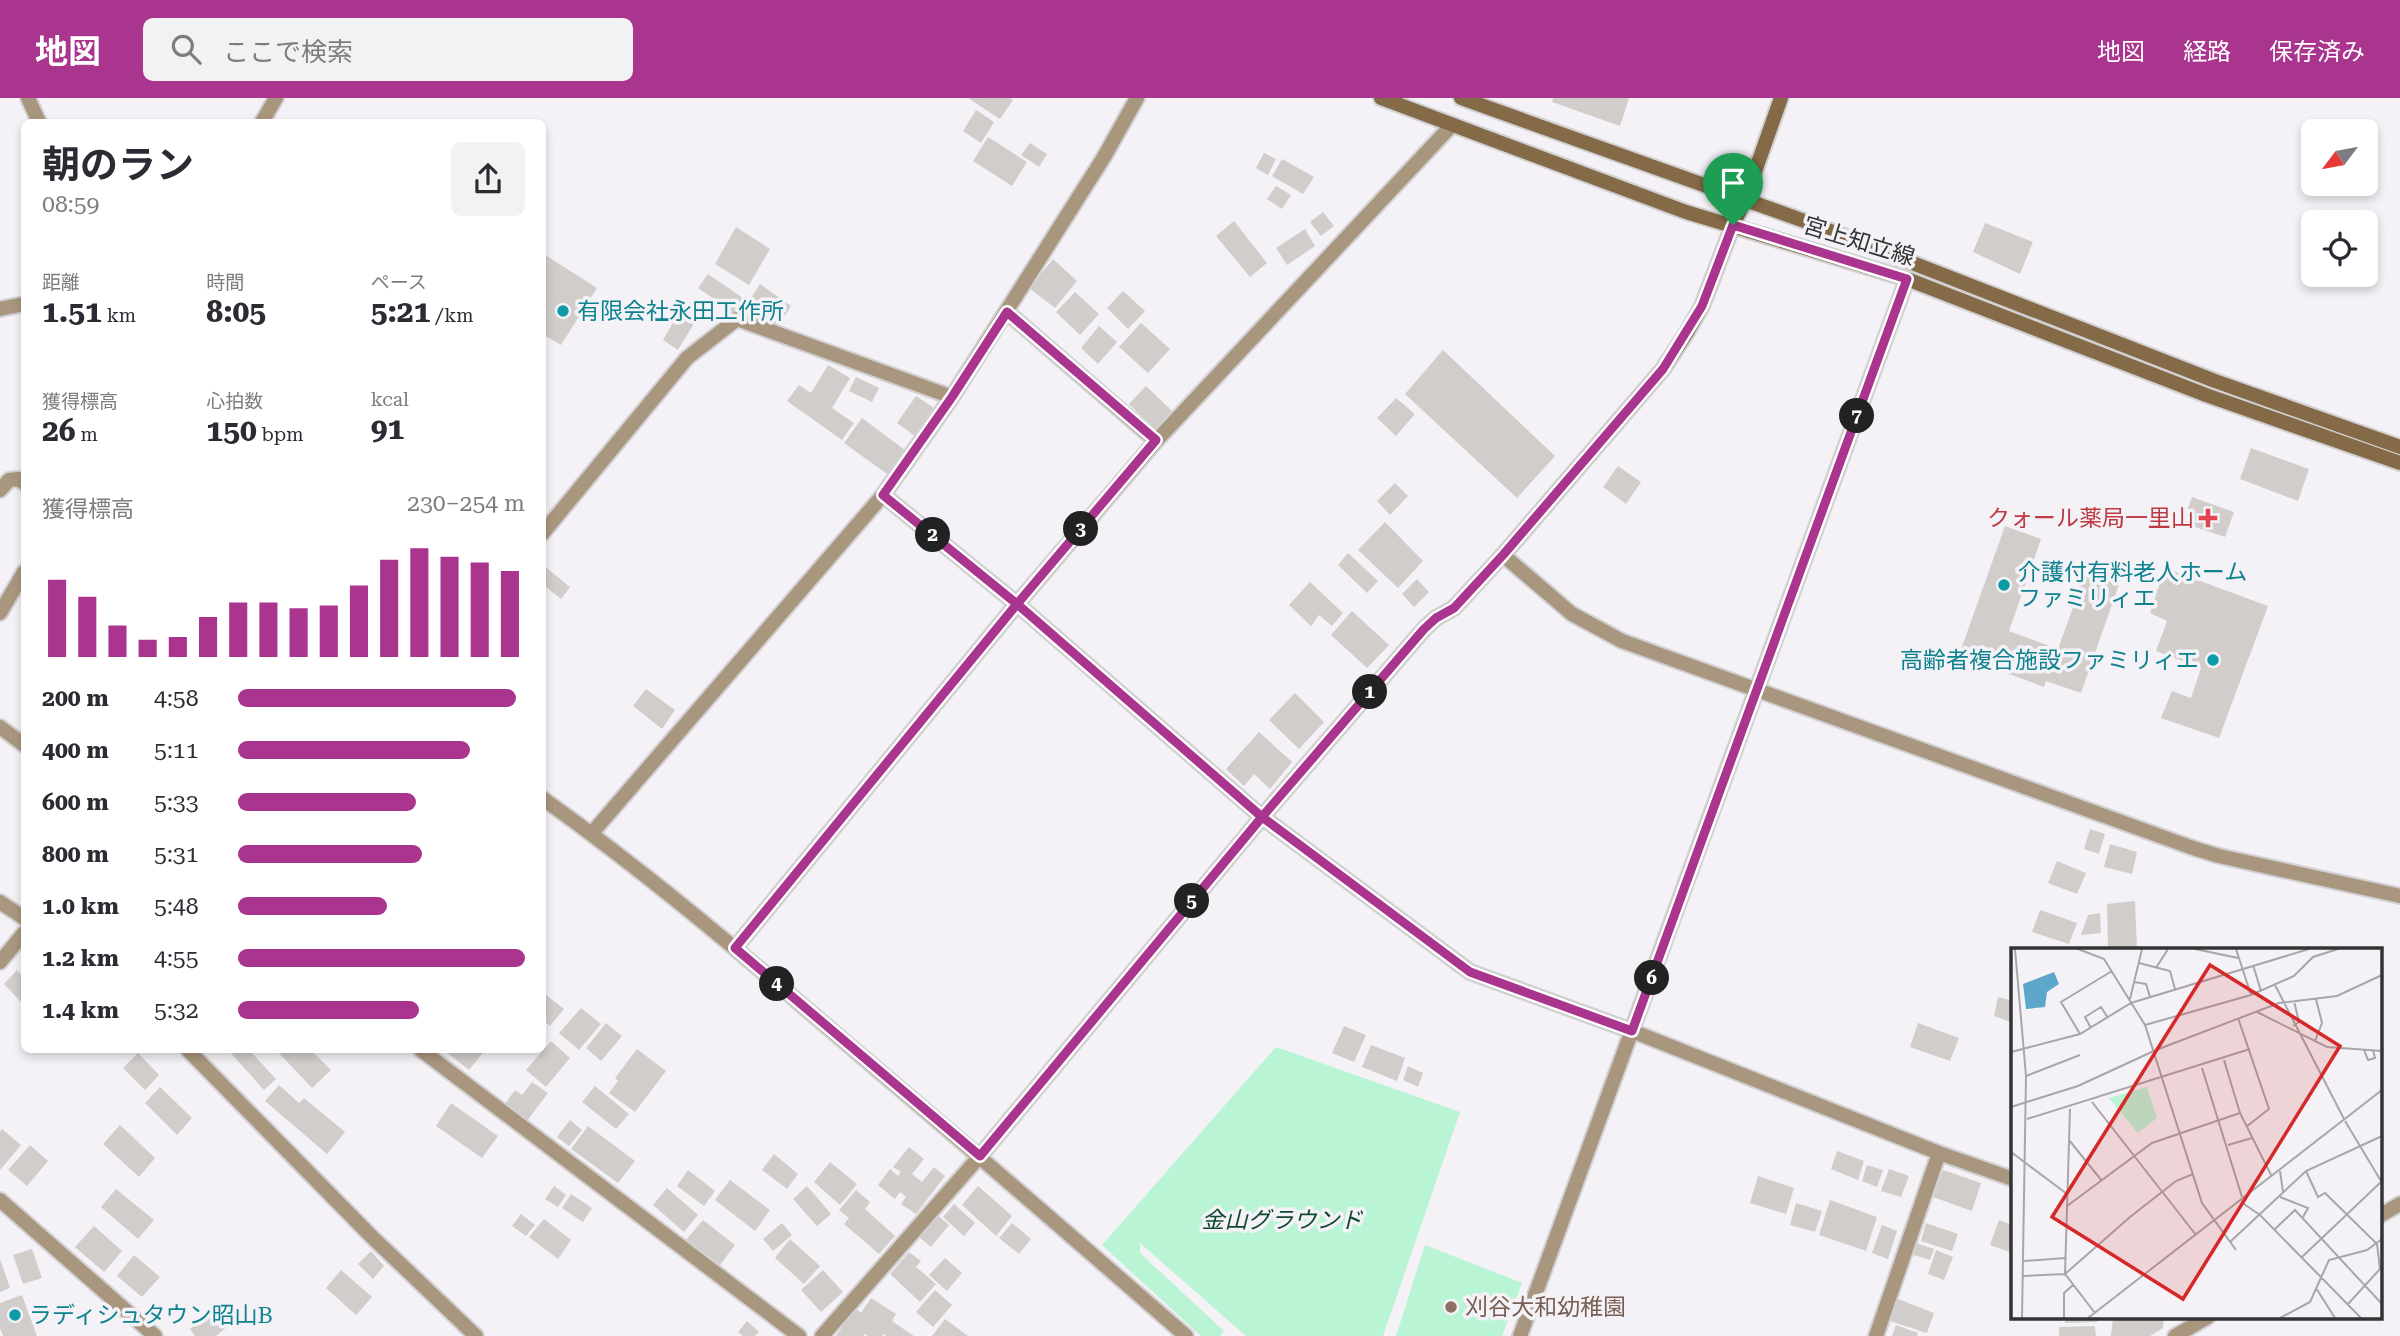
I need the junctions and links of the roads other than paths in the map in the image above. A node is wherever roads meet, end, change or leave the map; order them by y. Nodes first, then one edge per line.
1 (28, 98) edge
2 (276, 98) edge
3 (1137, 98) edge
4 (1381, 98) edge
5 (1461, 98) edge
6 (1781, 98) edge
7 (1493, 104) edge
8 (38, 119) edge
9 (263, 119) edge
10 (1452, 125) junction
11 (1745, 200) junction
12 (1733, 225) junction
13 (1907, 279) junction
14 (21, 305) edge
15 (0, 309) edge
16 (1007, 312) junction
17 (952, 397) junction
18 (1156, 440) junction
19 (2400, 447) edge
20 (2400, 463) edge
21 (21, 481) edge
22 (0, 490) edge
23 (883, 495) junction
24 (546, 529) edge
25 (1503, 555) junction
26 (21, 577) edge
27 (1017, 604) junction
28 (0, 613) edge
29 (1757, 690) junction
30 (0, 727) edge
31 (21, 743) edge
32 (546, 801) edge
33 (1262, 817) junction
34 (592, 833) junction
35 (2400, 896) edge
36 (0, 902) edge
37 (21, 916) edge
38 (21, 937) edge
39 (735, 948) junction
40 (0, 962) edge
41 (1632, 1031) junction
42 (191, 1053) edge
43 (425, 1053) edge
44 (1939, 1153) junction
45 (980, 1156) junction
46 (2011, 1178) edge
47 (0, 1200) edge
48 (2400, 1204) edge
49 (2382, 1214) edge
50 (2206, 1318) edge
51 (2177, 1335) edge
52 (156, 1336) edge
53 (476, 1336) edge
54 (799, 1336) edge
55 (822, 1336) edge
56 (1186, 1336) edge
57 (1520, 1336) edge
58 (1875, 1336) edge

1 - 8 street
2 - 9 street
3 - 16 street
4 - 10 main road, 宮上知立線
5 - 7 main road, 宮上知立線
6 - 11 main road
7 - 11 main road, 宮上知立線
10 - 12 main road, 宮上知立線
10 - 18 street
11 - 12 main road
11 - 19 main road, 宮上知立線
12 - 13 main road, 宮上知立線
12 - 25 main road
13 - 20 main road, 宮上知立線
13 - 29 street
14 - 15 street
16 - 17 street
16 - 18 street
17 - 23 street
17 - 24 street
18 - 27 street
21 - 22 street
23 - 27 street
23 - 34 street
25 - 29 street
25 - 33 street
26 - 28 street
27 - 33 street
27 - 39 street
29 - 35 street
29 - 41 street
30 - 31 street
32 - 34 street
33 - 41 street
33 - 45 street
34 - 39 street
36 - 37 street
38 - 40 street
39 - 45 street
41 - 44 street
41 - 57 street
42 - 53 street
43 - 54 street
44 - 46 street
44 - 58 street
45 - 55 street
45 - 56 street
47 - 52 street
48 - 49 street
50 - 51 street

